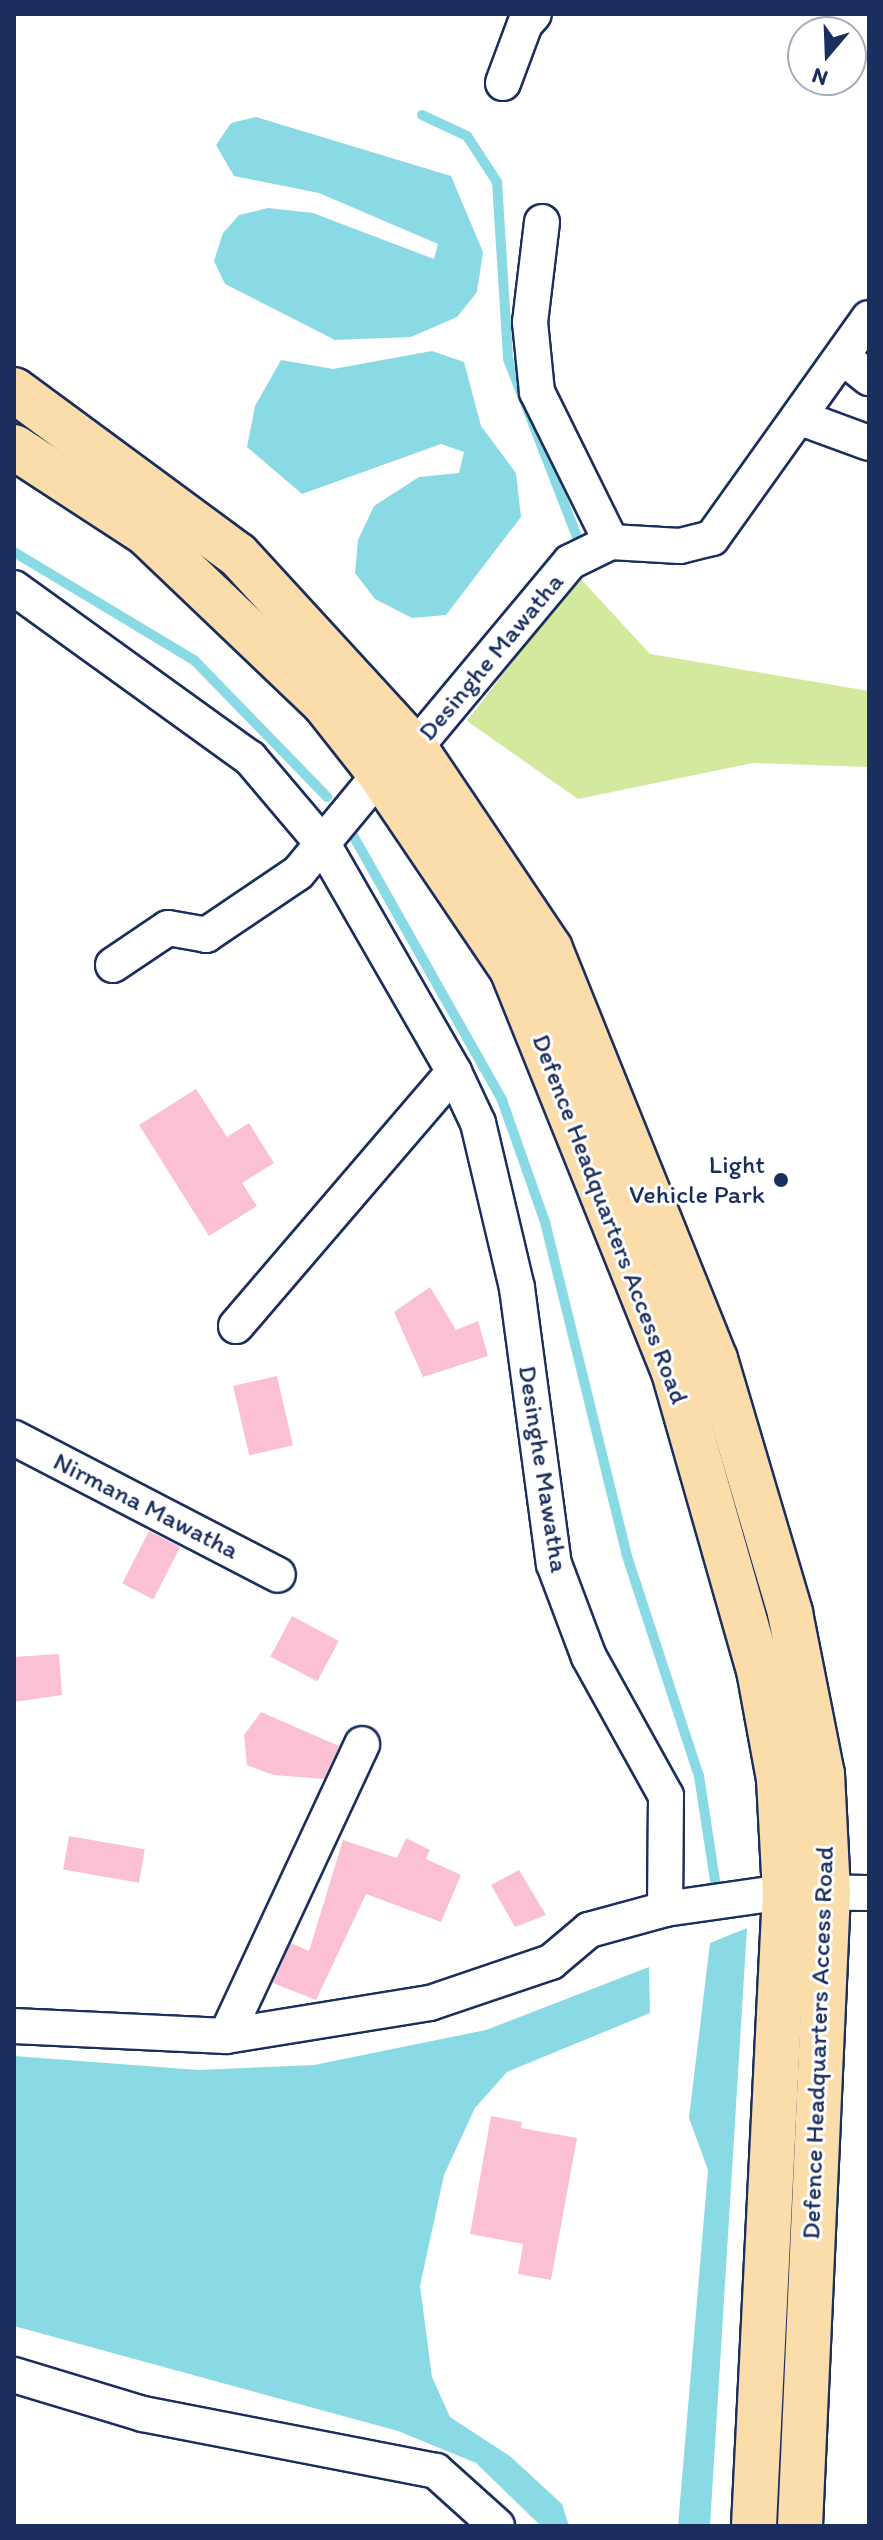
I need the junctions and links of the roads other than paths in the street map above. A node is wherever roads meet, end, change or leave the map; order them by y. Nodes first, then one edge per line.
1 (534, 14) edge
2 (503, 83) dead end
3 (542, 222) dead end
4 (869, 318) edge
5 (856, 368) edge
6 (14, 390) edge
7 (801, 418) junction
8 (869, 443) edge
9 (14, 447) edge
10 (611, 542) junction
11 (14, 588) edge
12 (415, 748) junction
13 (380, 774) junction
14 (323, 844) junction
15 (113, 965) dead end
16 (454, 1072) junction
17 (236, 1326) dead end
18 (14, 1438) edge
19 (278, 1575) dead end
20 (362, 1744) dead end
21 (785, 1892) junction
22 (849, 1892) edge
23 (665, 1909) junction
24 (14, 2026) edge
25 (226, 2036) junction
26 (14, 2375) edge
27 (497, 2526) edge
28 (754, 2526) edge
29 (800, 2526) edge

1 - 2 street
3 - 10 street
4 - 5 street, Desinghe Mawatha
5 - 7 street, Desinghe Mawatha
6 - 12 main road, Defence Headquarters Access Road
7 - 8 street
7 - 10 street, Desinghe Mawatha
9 - 13 main road, Defence Headquarters Access Road
10 - 12 street, Desinghe Mawatha
11 - 14 street, Desinghe Mawatha
12 - 13 street, Desinghe Mawatha
12 - 22 main road, Defence Headquarters Access Road
13 - 14 street, Desinghe Mawatha
13 - 21 main road, Defence Headquarters Access Road
14 - 15 street
14 - 16 street, Desinghe Mawatha
16 - 17 street
16 - 23 street, Desinghe Mawatha
18 - 19 street, Nirmana Mawatha
20 - 25 street
21 - 22 street
21 - 23 street
21 - 28 main road, Defence Headquarters Access Road
22 - 29 main road, Defence Headquarters Access Road
23 - 25 street
24 - 25 street
26 - 27 street

